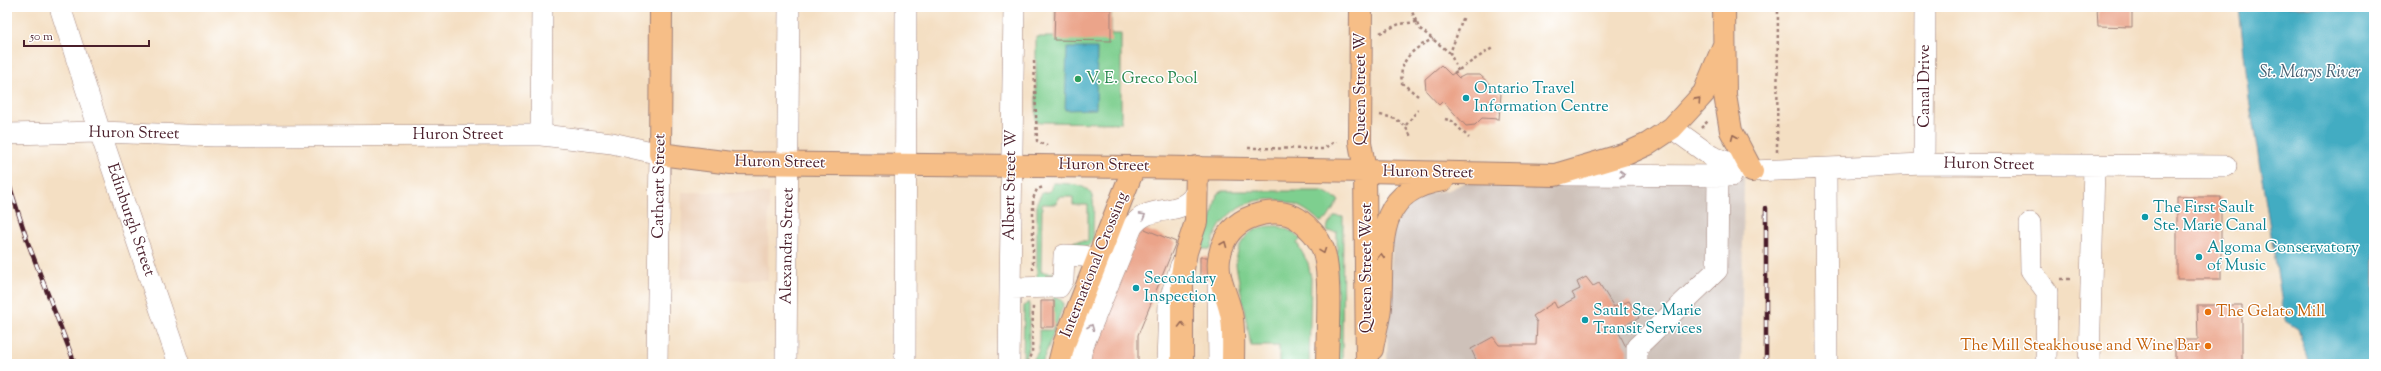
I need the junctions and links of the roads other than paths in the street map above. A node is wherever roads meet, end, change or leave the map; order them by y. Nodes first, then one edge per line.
1 (60, 7) edge
2 (542, 7) edge
3 (662, 7) edge
4 (789, 7) edge
5 (906, 7) edge
6 (1014, 7) edge
7 (1361, 7) edge
8 (1724, 7) edge
9 (1925, 7) edge
10 (1724, 45) junction
11 (1672, 128) junction
12 (100, 132) junction
13 (7, 134) edge
14 (541, 134) junction
15 (660, 154) junction
16 (789, 164) junction
17 (1924, 164) junction
18 (905, 165) junction
19 (1011, 166) junction
20 (2094, 166) junction
21 (2226, 166) dead end
22 (1134, 167) junction
23 (1197, 167) junction
24 (1826, 169) junction
25 (1365, 171) junction
26 (1752, 171) junction
27 (1483, 174) junction
28 (1555, 175) junction
29 (1718, 175) junction
30 (1197, 190) junction
31 (2030, 223) dead end
32 (1117, 239) junction
33 (1186, 252) junction
34 (1098, 262) junction
35 (1218, 266) junction
36 (1010, 288) junction
37 (1171, 292) junction
38 (1232, 319) junction
39 (1221, 361) edge
40 (1181, 362) edge
41 (179, 364) edge
42 (657, 364) edge
43 (786, 364) edge
44 (905, 364) edge
45 (1009, 364) edge
46 (1059, 364) edge
47 (1079, 364) edge
48 (1153, 364) edge
49 (1243, 364) edge
50 (1327, 364) edge
51 (1368, 364) edge
52 (1637, 364) edge
53 (1827, 364) edge
54 (2046, 364) edge
55 (2090, 364) edge

1 - 12 street, Edinburgh Street
2 - 14 street
3 - 15 main road, Cathcart Street
4 - 16 street, Alexandra Street
5 - 18 street
6 - 19 street, Albert Street W
7 - 25 main road, Queen Street W
8 - 10 main road
9 - 17 street, Canal Drive
11 -> 10 main road
26 -> 10 main road
11 - 26 street, Huron Street
11 - 28 main road, Huron Street
12 - 13 street, Huron Street
12 - 14 street, Huron Street
12 - 41 street, Edinburgh Street
14 - 15 street, Huron Street
15 - 16 main road, Huron Street
15 - 42 street, Cathcart Street
16 - 18 main road, Huron Street
16 - 43 street, Alexandra Street
17 - 20 street, Huron Street
17 - 24 street, Huron Street
18 - 19 main road, Huron Street
18 - 44 street
19 - 22 main road, Huron Street
19 - 36 street, Albert Street W
20 - 21 street, Huron Street
20 - 55 street
22 - 23 main road, Huron Street
22 - 32 main road, International Crossing
23 - 25 main road, Huron Street
23 - 30 main road
24 - 26 street, Huron Street
24 - 53 street
25 - 27 main road, Huron Street
25 - 51 main road, Queen Street West
26 - 29 street, Huron Street
27 - 28 main road, Huron Street
51 -> 27 main road
28 -> 29 street, Huron Street
29 - 52 street
32 -> 30 street
30 - 33 main road
31 - 54 street
32 - 34 main road, International Crossing
47 -> 32 street
33 - 37 street
40 -> 33 main road
34 - 36 street
34 - 46 main road, International Crossing
35 - 38 main road
35 - 39 street
35 -> 50 main road
36 - 45 street, Albert Street W
37 - 40 street
37 - 48 street
38 - 39 main road
38 - 49 street

